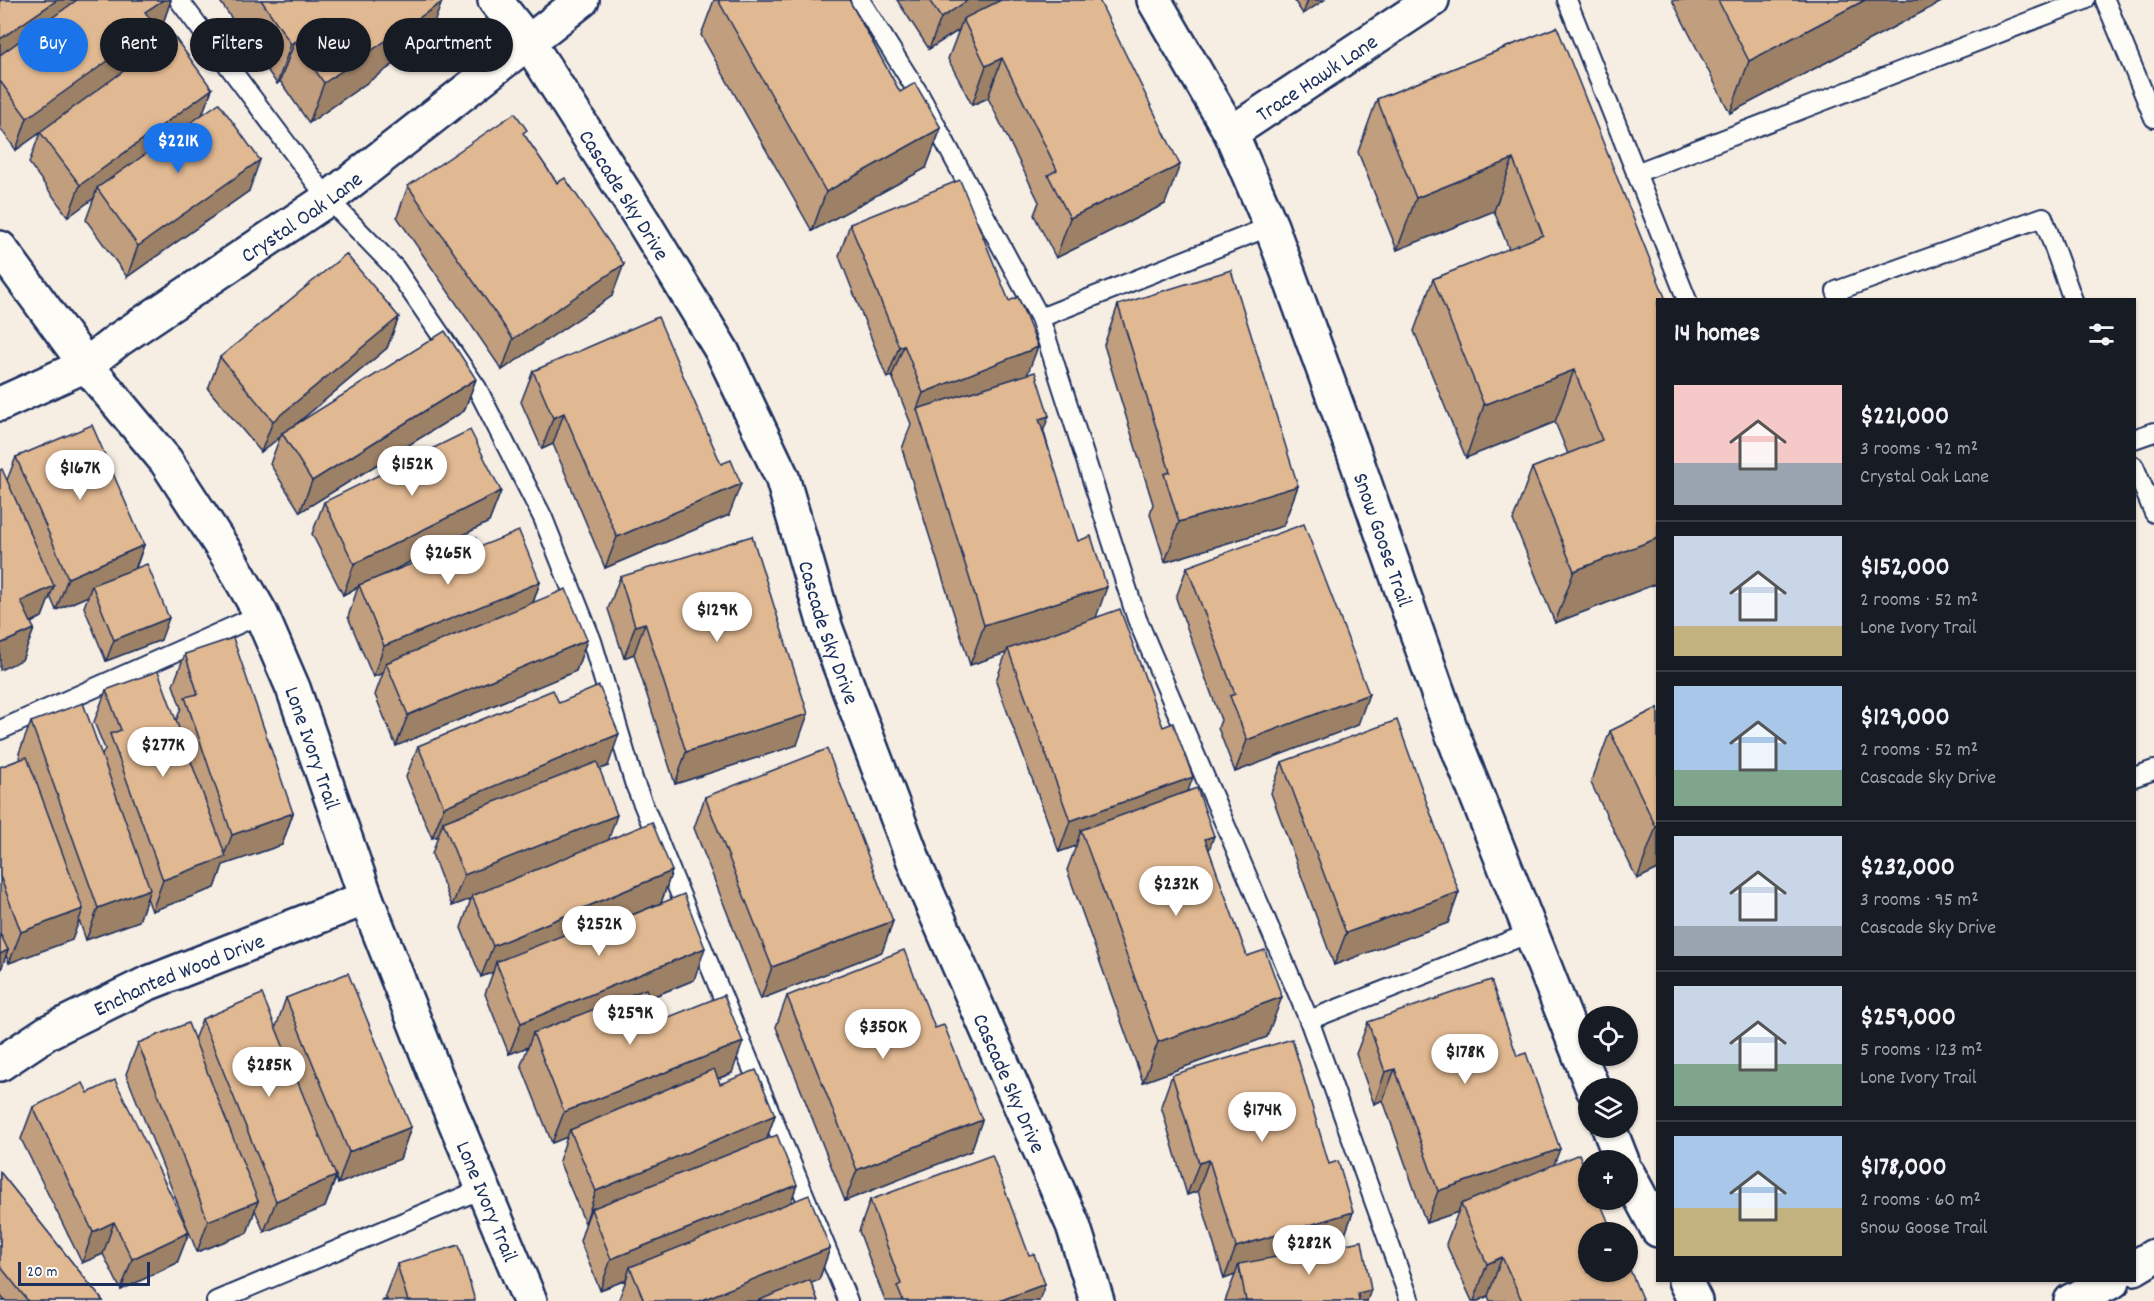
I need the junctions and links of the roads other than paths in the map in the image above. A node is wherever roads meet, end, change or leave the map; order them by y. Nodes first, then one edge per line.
1 (179, 0) edge
2 (495, 0) edge
3 (582, 0) edge
4 (860, 0) edge
5 (1154, 0) edge
6 (1432, 0) edge
7 (1567, 0) edge
8 (2085, 0) edge
9 (2105, 0) edge
10 (529, 43) junction
11 (2154, 118) edge
12 (1231, 133) junction
13 (1636, 173) junction
14 (328, 199) junction
15 (1271, 226) junction
16 (0, 248) edge
17 (1686, 298) edge
18 (1838, 298) edge
19 (2072, 298) edge
20 (1040, 318) junction
21 (86, 364) junction
22 (0, 404) edge
23 (2154, 432) edge
24 (2136, 438) edge
25 (2136, 471) edge
26 (2154, 513) edge
27 (261, 614) junction
28 (0, 730) edge
29 (366, 898) junction
30 (1530, 933) junction
31 (1309, 1020) junction
32 (0, 1064) edge
33 (1589, 1078) edge
34 (484, 1188) junction
35 (1638, 1193) edge
36 (1656, 1226) edge
37 (2154, 1256) edge
38 (2136, 1268) edge
39 (2154, 1272) edge
40 (2136, 1275) edge
41 (1686, 1282) edge
42 (2113, 1282) edge
43 (216, 1301) edge
44 (530, 1301) edge
45 (848, 1301) edge
46 (1097, 1301) edge
47 (1410, 1301) edge
48 (1695, 1301) edge
49 (2071, 1301) edge

1 - 14 lane
2 - 10 street, Cascade Sky Drive
3 - 10 street, Crystal Oak Lane
4 - 20 lane
5 - 12 street, Snow Goose Trail
6 - 12 street, Trace Hawk Lane
7 - 13 lane
8 - 13 lane
9 - 11 lane
10 - 14 street, Crystal Oak Lane
10 - 46 street, Cascade Sky Drive
12 - 15 street, Snow Goose Trail
13 - 17 lane
14 - 21 street, Crystal Oak Lane
14 - 45 lane
15 - 20 lane
15 - 30 street, Snow Goose Trail
16 - 21 street, Lone Ivory Trail
18 - 19 lane
20 - 31 lane
21 - 22 street, Crystal Oak Lane
21 - 27 street, Lone Ivory Trail
23 - 24 lane
25 - 26 lane
27 - 28 lane
27 - 29 street, Lone Ivory Trail
29 - 32 street, Enchanted Wood Drive
29 - 34 street, Lone Ivory Trail
30 - 31 lane
30 - 33 street, Snow Goose Trail
31 - 47 lane
34 - 43 lane
34 - 44 street, Lone Ivory Trail
35 - 36 street
37 - 38 street
39 - 40 street
41 - 48 street
42 - 49 street

